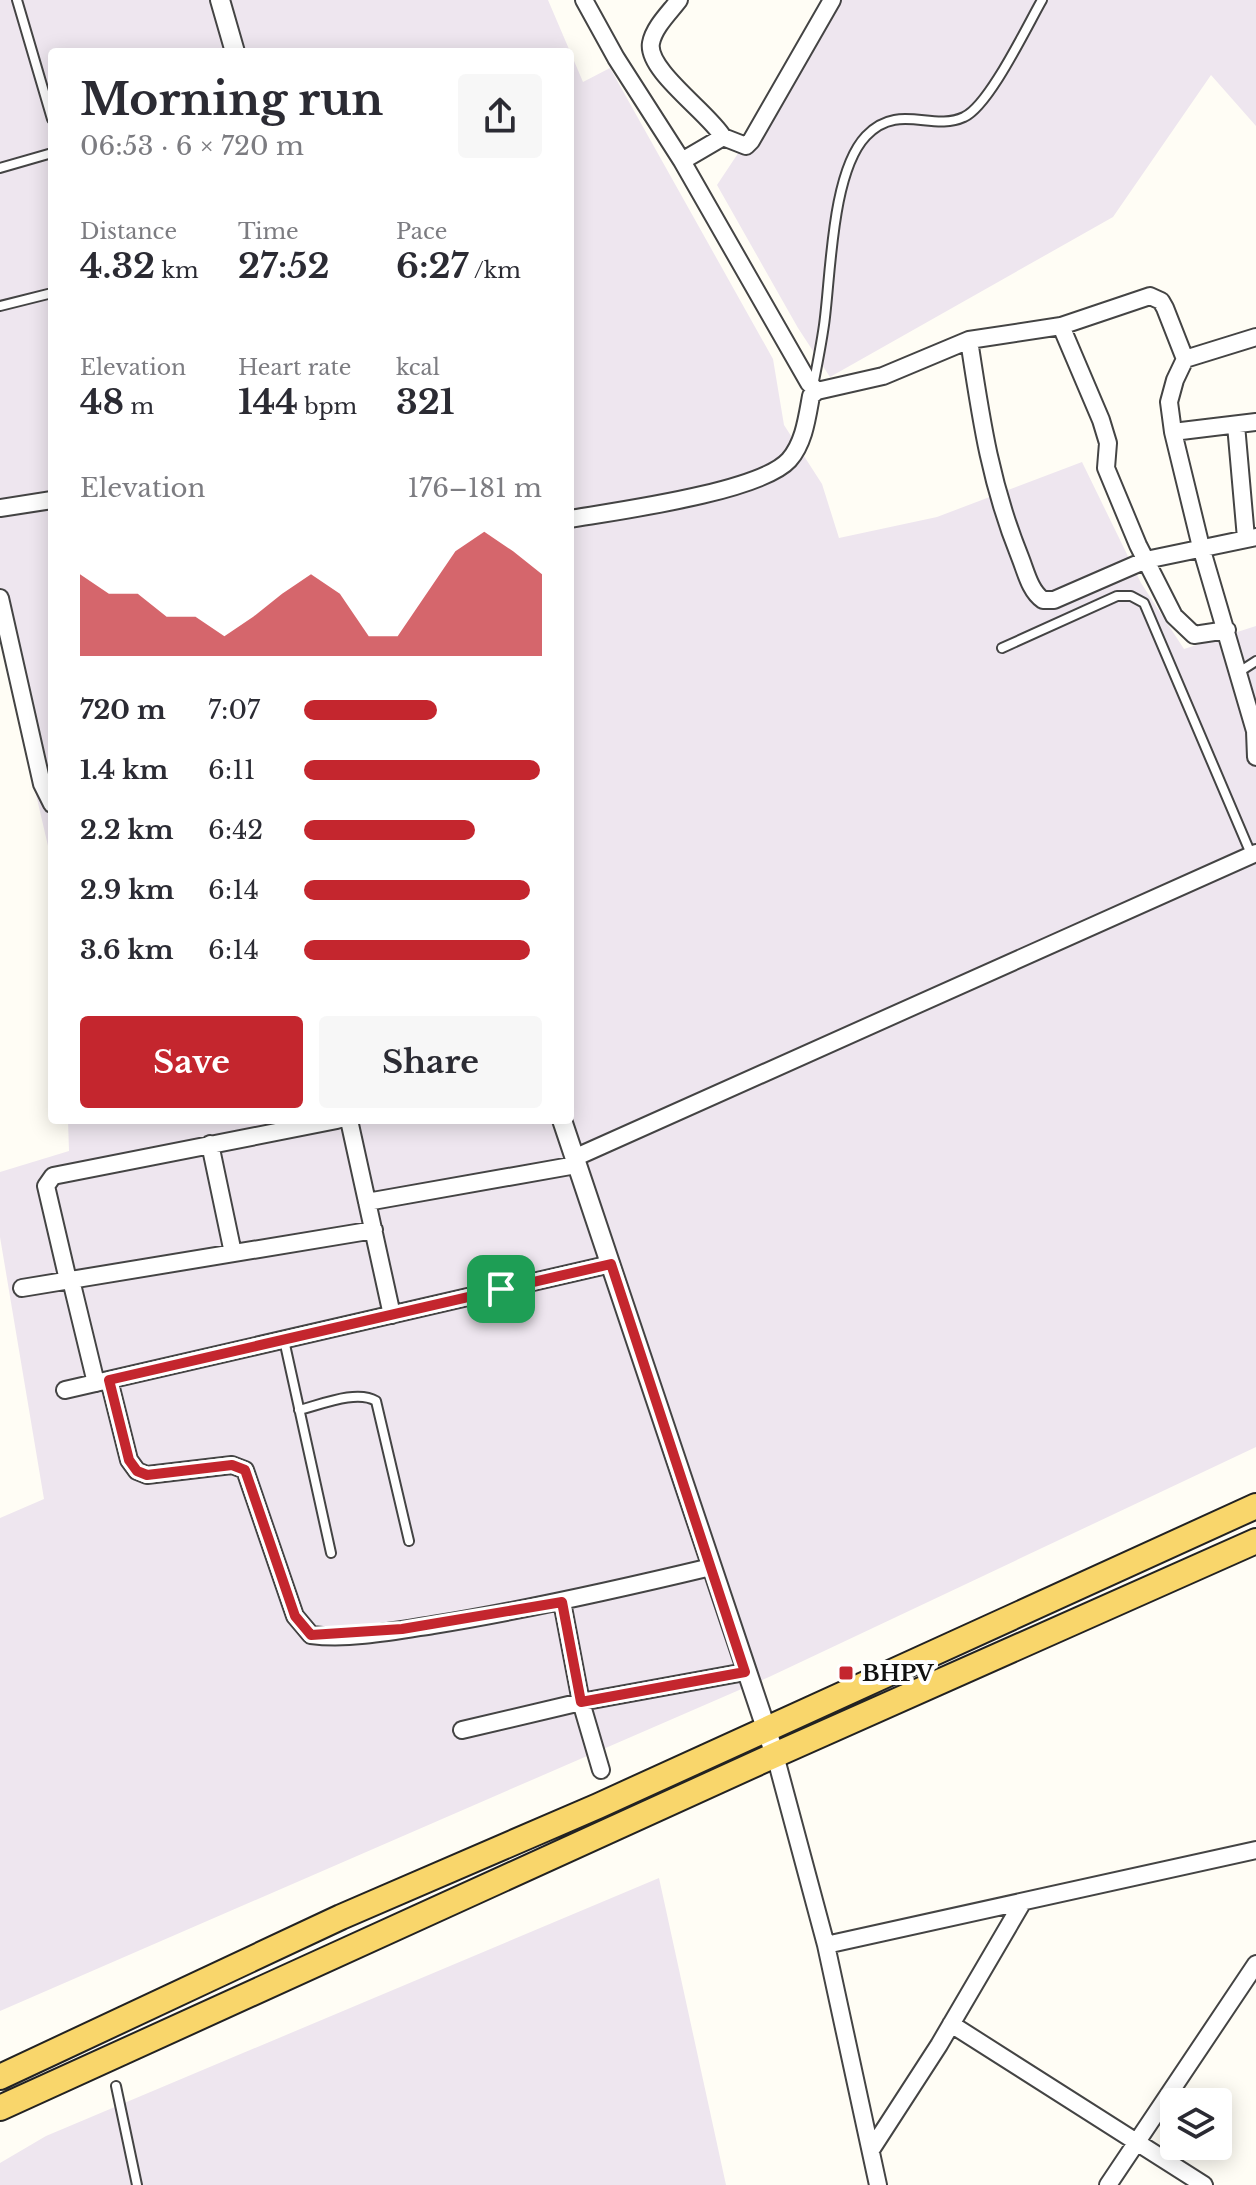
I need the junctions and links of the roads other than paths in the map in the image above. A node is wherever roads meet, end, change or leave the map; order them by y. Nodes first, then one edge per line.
1 (17, 0) edge
2 (220, 0) edge
3 (584, 0) edge
4 (679, 0) edge
5 (832, 0) edge
6 (1042, 0) edge
7 (234, 48) edge
8 (48, 105) edge
9 (723, 137) junction
10 (48, 154) edge
11 (682, 161) junction
12 (0, 168) edge
13 (48, 294) edge
14 (0, 306) edge
15 (1061, 326) junction
16 (1256, 337) edge
17 (969, 340) junction
18 (1185, 359) junction
19 (815, 389) junction
20 (1256, 422) edge
21 (1236, 425) junction
22 (1173, 432) junction
23 (48, 501) edge
24 (0, 508) edge
25 (574, 518) edge
26 (1251, 538) edge
27 (1201, 547) junction
28 (1146, 560) junction
29 (0, 598) edge
30 (1227, 630) junction
31 (1002, 648) dead end
32 (1256, 661) edge
33 (1239, 672) junction
34 (1256, 755) edge
35 (48, 796) edge
36 (1253, 853) edge
37 (316, 1124) edge
38 (350, 1124) edge
39 (563, 1124) edge
40 (210, 1144) junction
41 (575, 1161) junction
42 (367, 1202) junction
43 (374, 1230) junction
44 (233, 1253) junction
45 (611, 1264) junction
46 (69, 1280) junction
47 (22, 1288) dead end
48 (392, 1315) junction
49 (284, 1340) junction
50 (102, 1382) junction
51 (65, 1390) dead end
52 (299, 1410) junction
53 (1256, 1506) edge
54 (409, 1541) dead end
55 (1256, 1541) edge
56 (331, 1553) dead end
57 (711, 1567) junction
58 (562, 1602) junction
59 (745, 1672) junction
60 (581, 1702) junction
61 (462, 1730) dead end
62 (767, 1730) junction
63 (775, 1755) junction
64 (601, 1770) dead end
65 (1256, 1850) edge
66 (1021, 1905) junction
67 (826, 1945) junction
68 (1256, 1964) edge
69 (951, 2024) junction
70 (0, 2077) edge
71 (116, 2086) dead end
72 (0, 2108) edge
73 (1137, 2142) junction
74 (871, 2150) junction
75 (137, 2185) edge
76 (878, 2185) edge
77 (1108, 2185) edge
78 (1204, 2185) edge

1 - 8 lane
2 - 7 street
3 - 11 street
4 - 9 street
5 - 9 street
6 - 19 lane
9 - 11 street
10 - 12 lane
11 - 19 street
13 - 14 lane
15 - 17 street
15 - 18 street
15 - 28 street
16 - 18 street
17 - 19 street
17 - 28 street
18 - 22 street
19 - 25 street
20 - 21 street
21 - 22 street
21 - 26 street
22 - 27 street
23 - 24 street
26 - 27 street
27 - 28 street
27 - 30 street
28 - 30 street
29 - 35 street
30 - 33 street
31 - 36 lane
32 - 33 lane
33 - 34 street
36 - 41 street
37 - 40 street
38 - 42 street
39 - 41 street
40 - 44 street
40 - 46 street
41 - 42 street
41 - 45 street
42 - 43 street
43 - 44 street
43 - 48 street
44 - 46 street
45 - 48 street
45 - 57 street
46 - 47 street
46 - 50 street
48 - 49 street
49 - 50 street
49 - 52 lane
50 - 51 street
50 - 58 street
52 - 54 lane
52 - 56 lane
53 - 62 main road
55 - 63 main road
57 - 58 street
57 - 59 street
58 - 60 street
59 - 60 street
59 - 62 street
60 - 61 street
60 - 64 street
62 - 63 street
62 - 70 main road
63 - 67 street
63 - 72 main road
65 - 66 street
66 - 67 street
66 - 69 street
67 - 74 street
68 - 73 street
69 - 73 street
69 - 74 street
71 - 75 lane
73 - 77 street
73 - 78 street
74 - 76 street

